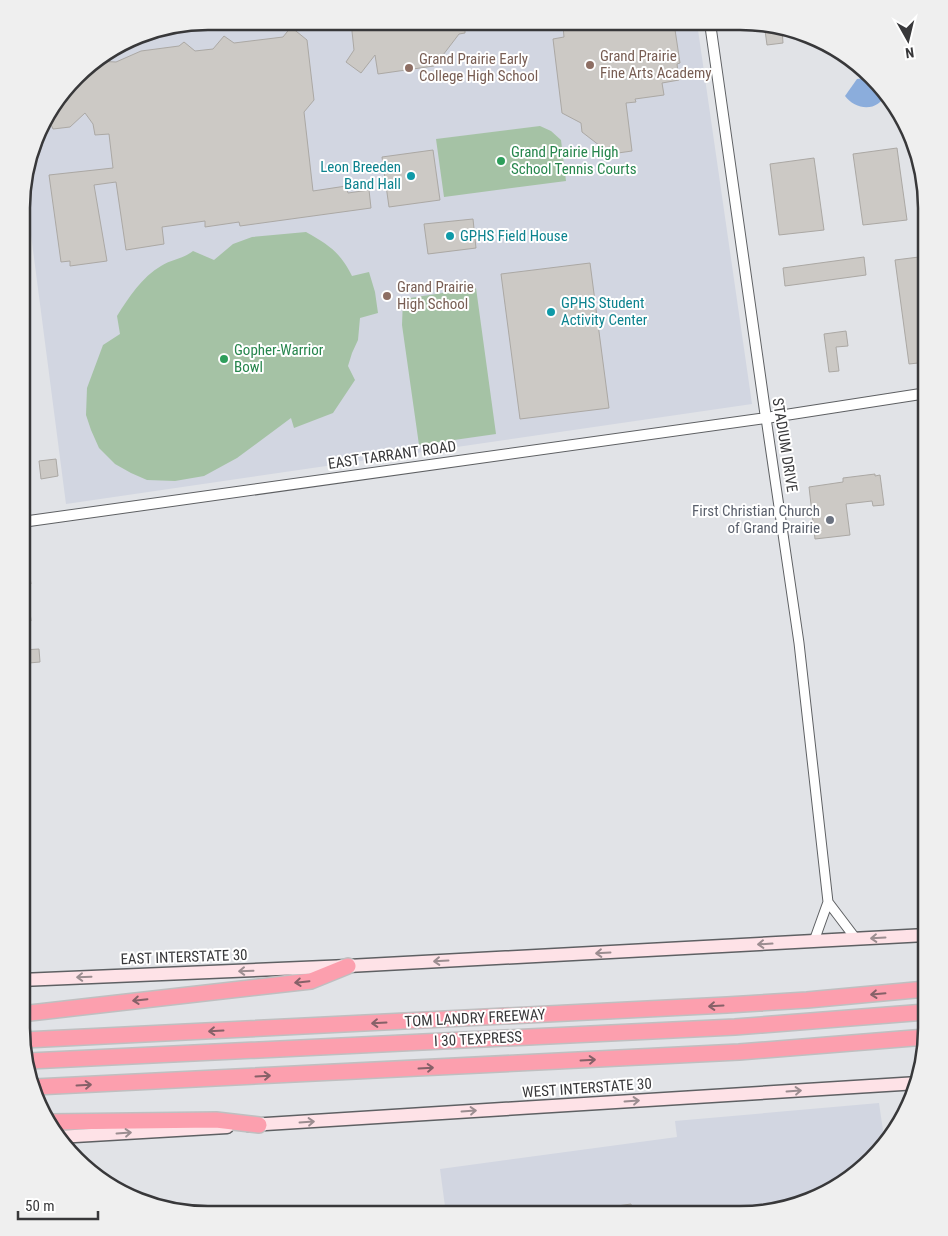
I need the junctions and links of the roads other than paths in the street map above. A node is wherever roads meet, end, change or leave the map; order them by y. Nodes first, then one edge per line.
1 (711, 30) edge
2 (918, 394) edge
3 (766, 418) junction
4 (30, 521) edge
5 (828, 902) junction
6 (918, 935) edge
7 (856, 939) junction
8 (814, 941) junction
9 (348, 966) junction
10 (30, 980) edge
11 (918, 990) edge
12 (30, 1013) edge
13 (918, 1013) edge
14 (918, 1038) edge
15 (30, 1040) edge
16 (33, 1060) edge
17 (909, 1084) edge
18 (40, 1087) edge
19 (57, 1122) edge
20 (258, 1125) junction
21 (67, 1136) edge

1 - 3 street, STADIUM DRIVE
2 - 3 street, EAST TARRANT ROAD
3 - 4 street, EAST TARRANT ROAD
3 - 5 street, STADIUM DRIVE
5 - 7 street
5 - 8 street, STADIUM DRIVE
6 -> 7 main road
7 - 8 main road
8 -> 9 main road
9 -> 10 main road, EAST INTERSTATE 30
9 -> 12 highway
11 -> 15 highway, TOM LANDRY FREEWAY
13 - 16 highway, I 30 TEXPRESS
18 -> 14 highway
20 -> 17 main road, WEST INTERSTATE 30
19 - 20 highway
21 -> 20 main road

